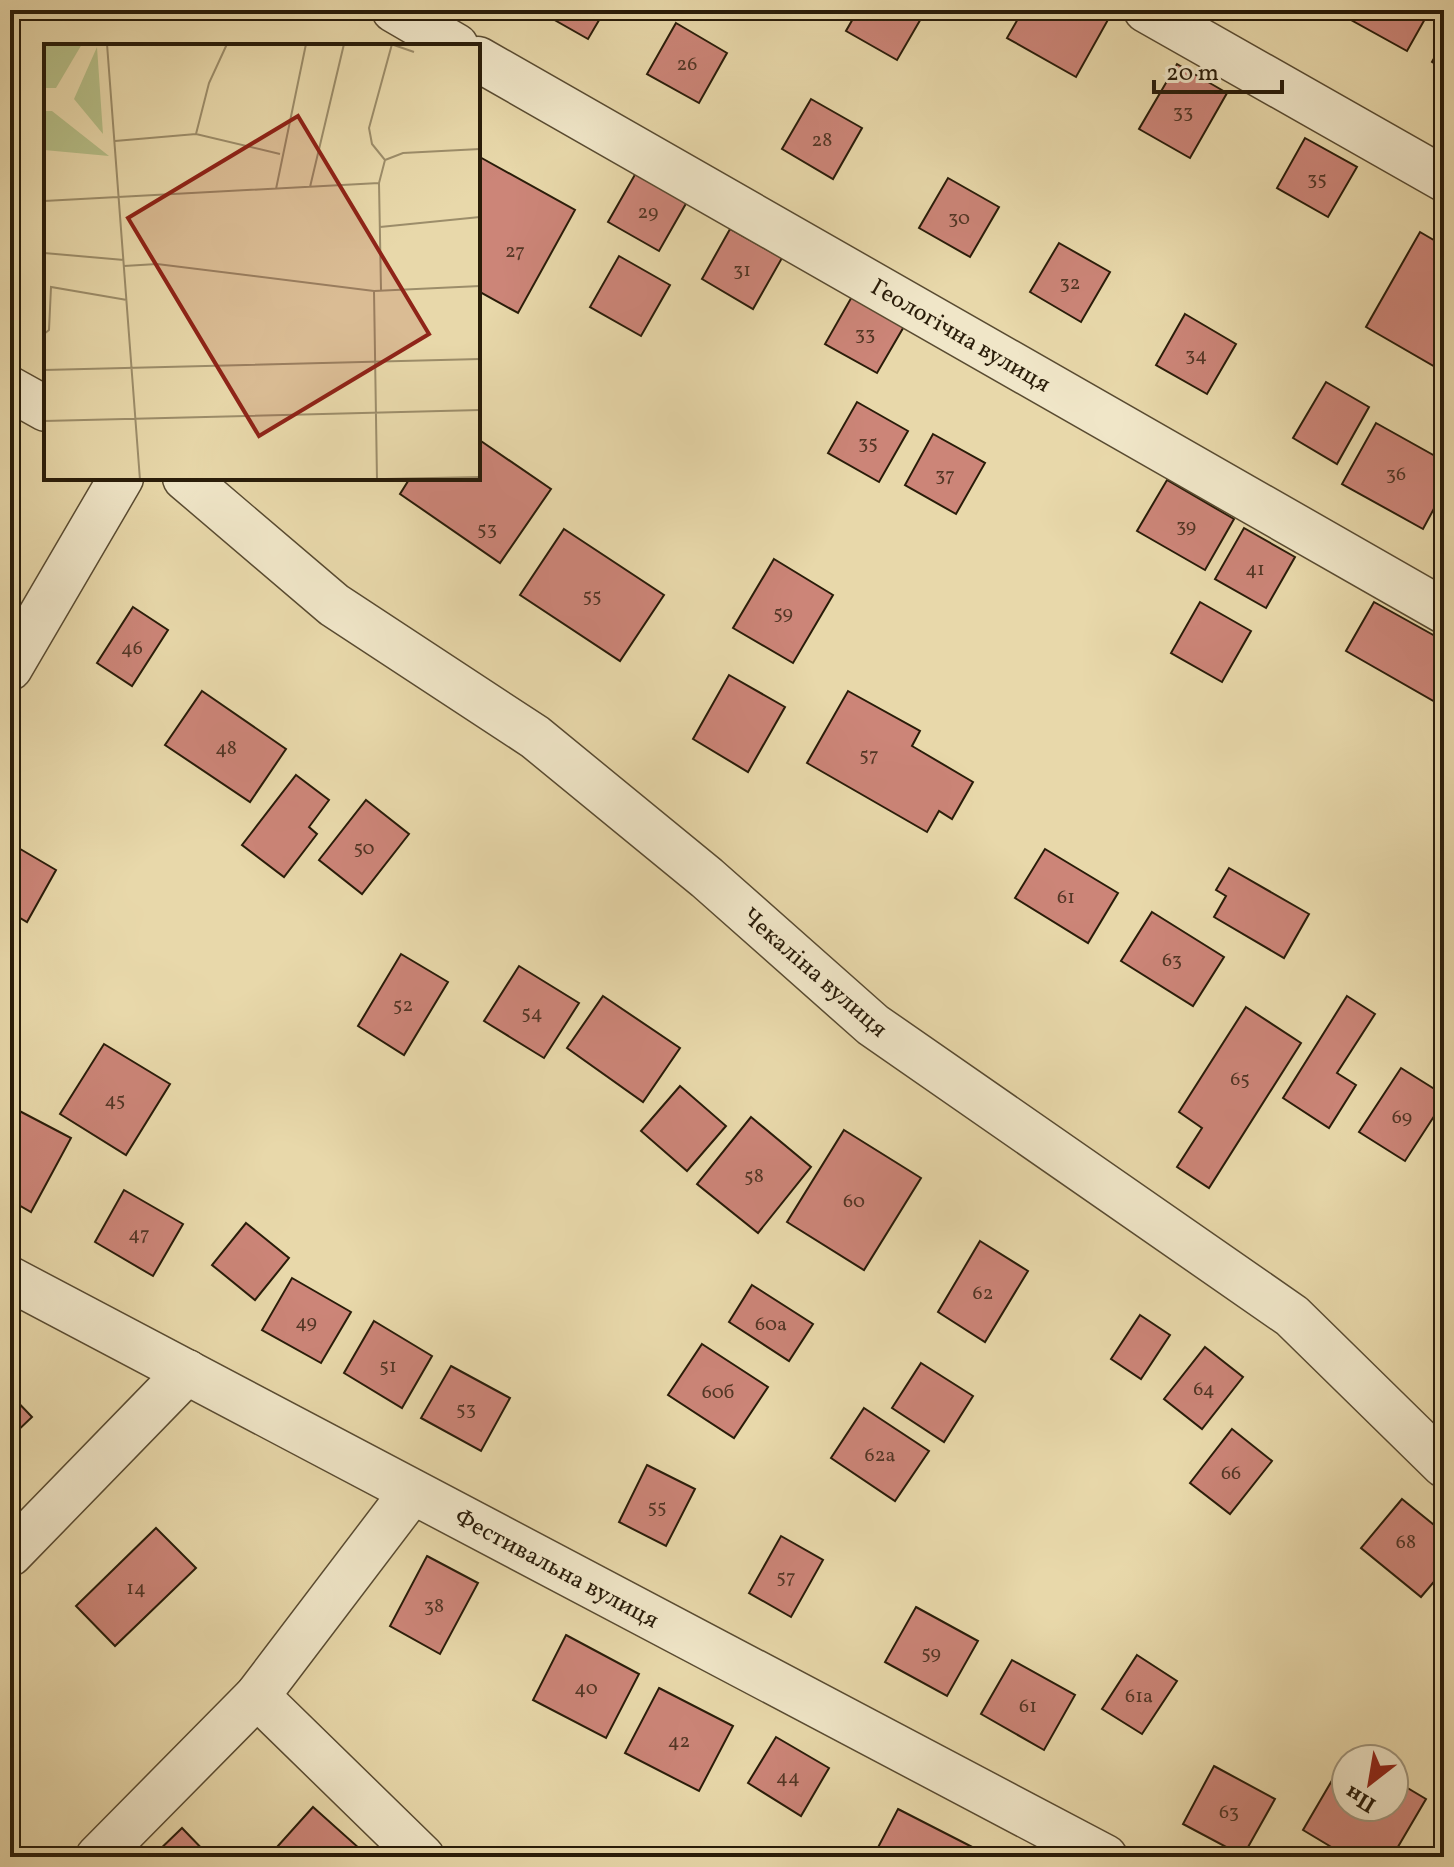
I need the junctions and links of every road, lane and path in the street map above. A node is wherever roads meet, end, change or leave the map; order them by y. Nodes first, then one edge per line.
1 (394, 10) edge
2 (1146, 10) edge
3 (442, 34) edge
4 (480, 60) edge
5 (1444, 179) edge
6 (10, 389) edge
7 (44, 408) edge
8 (120, 480) edge
9 (187, 480) edge
10 (1444, 611) edge
11 (10, 668) edge
12 (10, 1279) edge
13 (187, 1372) junction
14 (1444, 1465) edge
15 (412, 1492) junction
16 (10, 1554) edge
17 (257, 1696) junction
18 (98, 1857) edge
19 (422, 1857) edge
20 (1105, 1857) edge

1 - 3 street
2 - 5 street
4 - 10 street, Геологічна вулиця
6 - 7 street
8 - 11 street
9 - 14 street, Чекаліна вулиця
12 - 13 street, Фестивальна вулиця
13 - 15 street, Фестивальна вулиця
13 - 16 street
15 - 17 street
15 - 20 street, Фестивальна вулиця
17 - 18 street
17 - 19 street

